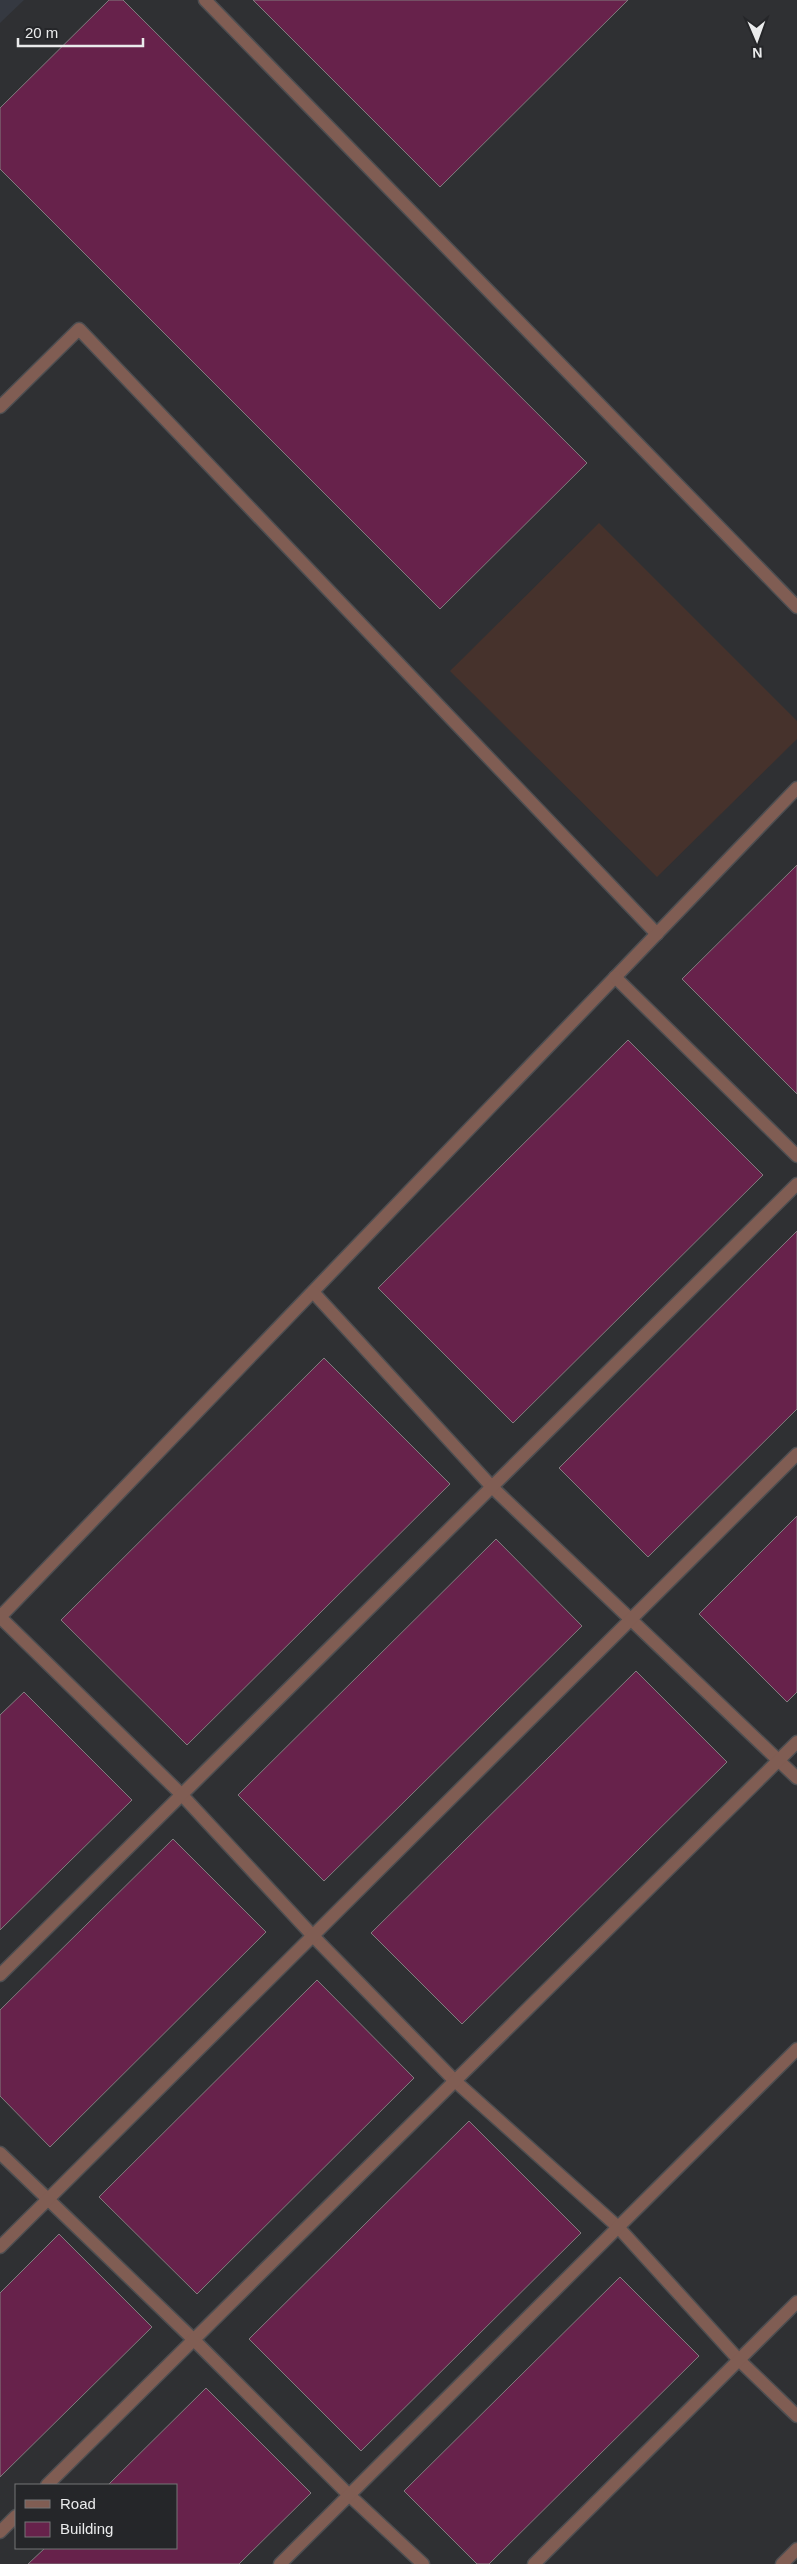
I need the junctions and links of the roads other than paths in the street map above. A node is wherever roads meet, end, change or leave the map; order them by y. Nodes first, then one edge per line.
1 (205, 0) edge
2 (0, 407) edge
3 (797, 607) edge
4 (797, 788) edge
5 (657, 934) junction
6 (615, 977) junction
7 (797, 1156) edge
8 (797, 1184) edge
9 (313, 1292) junction
10 (797, 1454) edge
11 (492, 1487) junction
12 (631, 1619) junction
13 (797, 1742) edge
14 (780, 1760) junction
15 (797, 1778) edge
16 (181, 1794) junction
17 (312, 1936) junction
18 (0, 1974) edge
19 (797, 2049) edge
20 (455, 2081) junction
21 (0, 2153) edge
22 (47, 2200) junction
23 (618, 2227) junction
24 (0, 2247) edge
25 (797, 2302) edge
26 (194, 2340) junction
27 (740, 2360) junction
28 (797, 2416) edge
29 (48, 2484) edge
30 (349, 2495) junction
31 (15, 2517) edge
32 (0, 2532) edge
33 (797, 2549) edge
34 (280, 2564) edge
35 (423, 2564) edge
36 (534, 2564) edge
37 (782, 2564) edge

1 - 3 street
2 - 5 street
4 - 5 street
5 - 6 street
6 - 7 street
6 - 9 street
8 - 11 street
9 - 11 street
9 - 16 street
10 - 12 street
11 - 12 street
11 - 16 street
12 - 14 street
12 - 17 street
13 - 14 street
14 - 15 street
14 - 20 street
16 - 17 street
16 - 18 street
17 - 20 street
17 - 22 street
19 - 23 street
20 - 23 street
20 - 26 street
21 - 22 street
22 - 24 street
22 - 26 street
23 - 27 street
23 - 30 street
25 - 27 street
26 - 29 street
26 - 30 street
27 - 28 street
27 - 36 street
30 - 34 street
30 - 35 street
31 - 32 street
33 - 37 street

